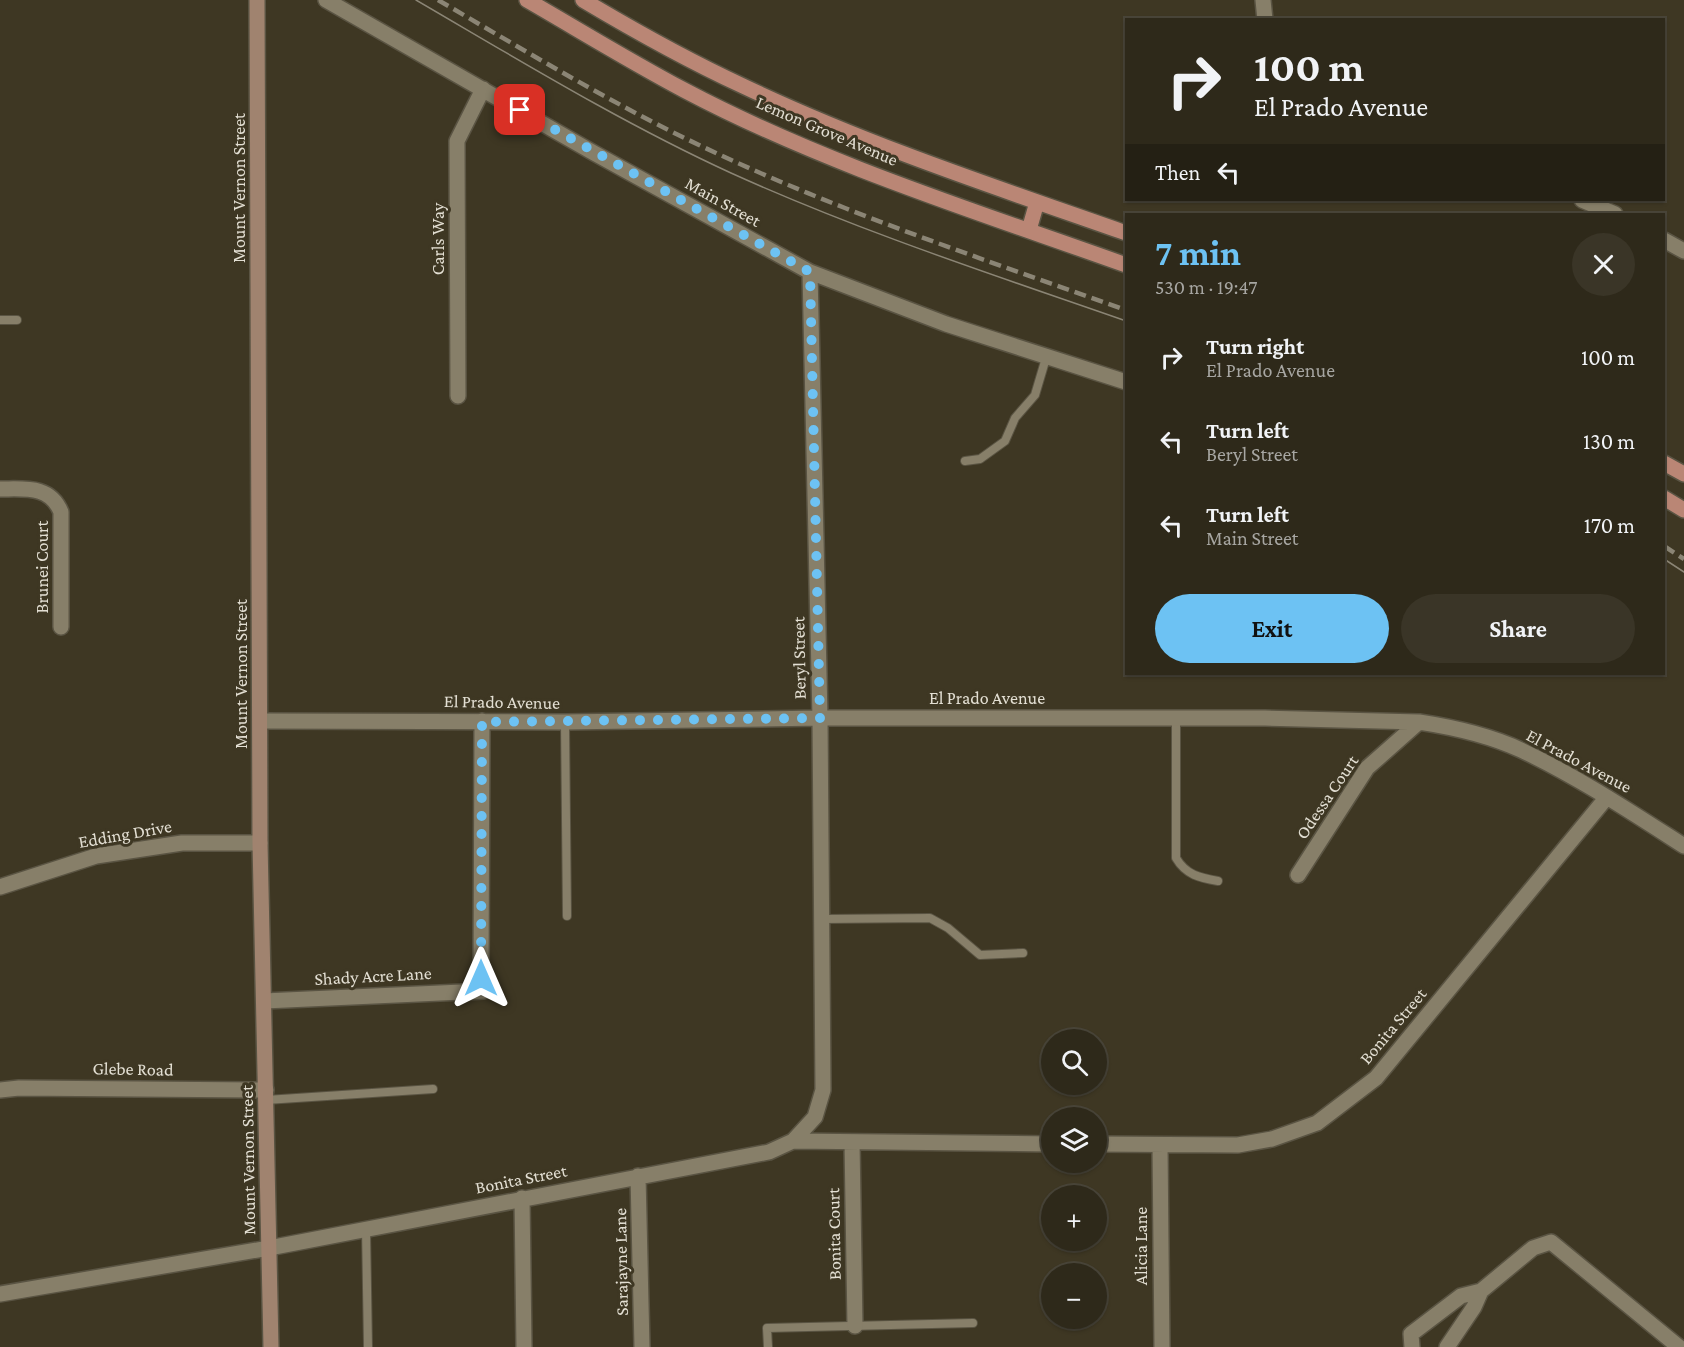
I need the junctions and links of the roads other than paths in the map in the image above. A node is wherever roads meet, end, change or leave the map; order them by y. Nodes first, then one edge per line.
1 (257, 0) edge
2 (326, 0) edge
3 (527, 0) edge
4 (583, 0) edge
5 (1263, 0) edge
6 (1265, 18) edge
7 (483, 89) junction
8 (1037, 201) junction
9 (1584, 201) edge
10 (1613, 213) edge
11 (1029, 230) junction
12 (1125, 233) edge
13 (1665, 241) edge
14 (1684, 251) edge
15 (1125, 265) edge
16 (810, 272) junction
17 (0, 320) edge
18 (17, 320) dead end
19 (1046, 358) junction
20 (1125, 382) edge
21 (459, 396) dead end
22 (965, 460) dead end
23 (1665, 464) edge
24 (1684, 474) edge
25 (0, 489) edge
26 (1665, 499) edge
27 (1684, 510) edge
28 (61, 627) dead end
29 (820, 718) junction
30 (1176, 718) junction
31 (261, 721) junction
32 (482, 722) junction
33 (565, 722) junction
34 (1419, 722) junction
35 (1607, 797) junction
36 (260, 843) junction
37 (1684, 846) edge
38 (1298, 875) dead end
39 (1218, 881) dead end
40 (0, 887) edge
41 (567, 916) dead end
42 (822, 919) junction
43 (1023, 953) dead end
44 (264, 1001) junction
45 (433, 1089) dead end
46 (0, 1090) edge
47 (266, 1095) junction
48 (793, 1141) junction
49 (852, 1142) junction
50 (1041, 1144) edge
51 (1107, 1144) edge
52 (1160, 1145) junction
53 (638, 1176) junction
54 (522, 1198) junction
55 (366, 1229) junction
56 (269, 1248) junction
57 (1481, 1291) junction
58 (0, 1294) edge
59 (973, 1323) dead end
60 (855, 1326) junction
61 (271, 1347) edge
62 (368, 1347) edge
63 (524, 1347) edge
64 (642, 1347) edge
65 (768, 1347) edge
66 (1162, 1347) edge
67 (1412, 1347) edge
68 (1447, 1347) edge
69 (1679, 1347) edge

1 - 31 street, Mount Vernon Street
2 - 7 street, Main Street
3 - 11 main road, Lemon Grove Avenue
4 - 8 main road, Lemon Grove Avenue
5 - 6 street
7 - 16 street, Main Street
7 - 21 street, Carls Way
8 - 11 main road
8 - 12 main road, Lemon Grove Avenue
9 - 10 street
11 - 15 main road, Lemon Grove Avenue
13 - 14 street
16 - 19 street, Main Street
16 - 29 street, Beryl Street
17 - 18 lane
19 - 20 street, Main Street
19 - 22 lane
23 - 24 main road
25 - 28 street, Brunei Court
26 - 27 main road
29 - 30 street, El Prado Avenue
29 - 33 street, El Prado Avenue
29 - 42 street, Beryl Street
30 - 34 street, El Prado Avenue
30 - 39 lane
31 - 32 street, El Prado Avenue
31 - 36 street, Mount Vernon Street
32 - 33 street, El Prado Avenue
32 - 44 street, Shady Acre Lane
33 - 41 lane
34 - 35 street, El Prado Avenue
34 - 38 street, Odessa Court
35 - 37 street, El Prado Avenue
35 - 52 street, Bonita Street
36 - 40 street, Edding Drive
36 - 44 street, Mount Vernon Street
42 - 43 lane
42 - 48 street, Beryl Street
44 - 47 street, Mount Vernon Street
45 - 47 lane
46 - 47 street, Glebe Road
47 - 56 street, Mount Vernon Street
48 - 49 street, Bonita Street
48 - 53 street, Bonita Street
49 - 50 street, Bonita Street
49 - 60 street, Bonita Court
51 - 52 street, Bonita Street
52 - 66 street, Alicia Lane
53 - 54 street, Bonita Street
53 - 64 street, Sarajayne Lane
54 - 55 street, Bonita Street
54 - 63 street
55 - 56 street, Bonita Street
55 - 62 lane
56 - 58 street, Bonita Street
56 - 61 street, Mount Vernon Street
57 - 67 street
57 - 68 street
57 - 69 street
59 - 60 lane
60 - 65 lane

